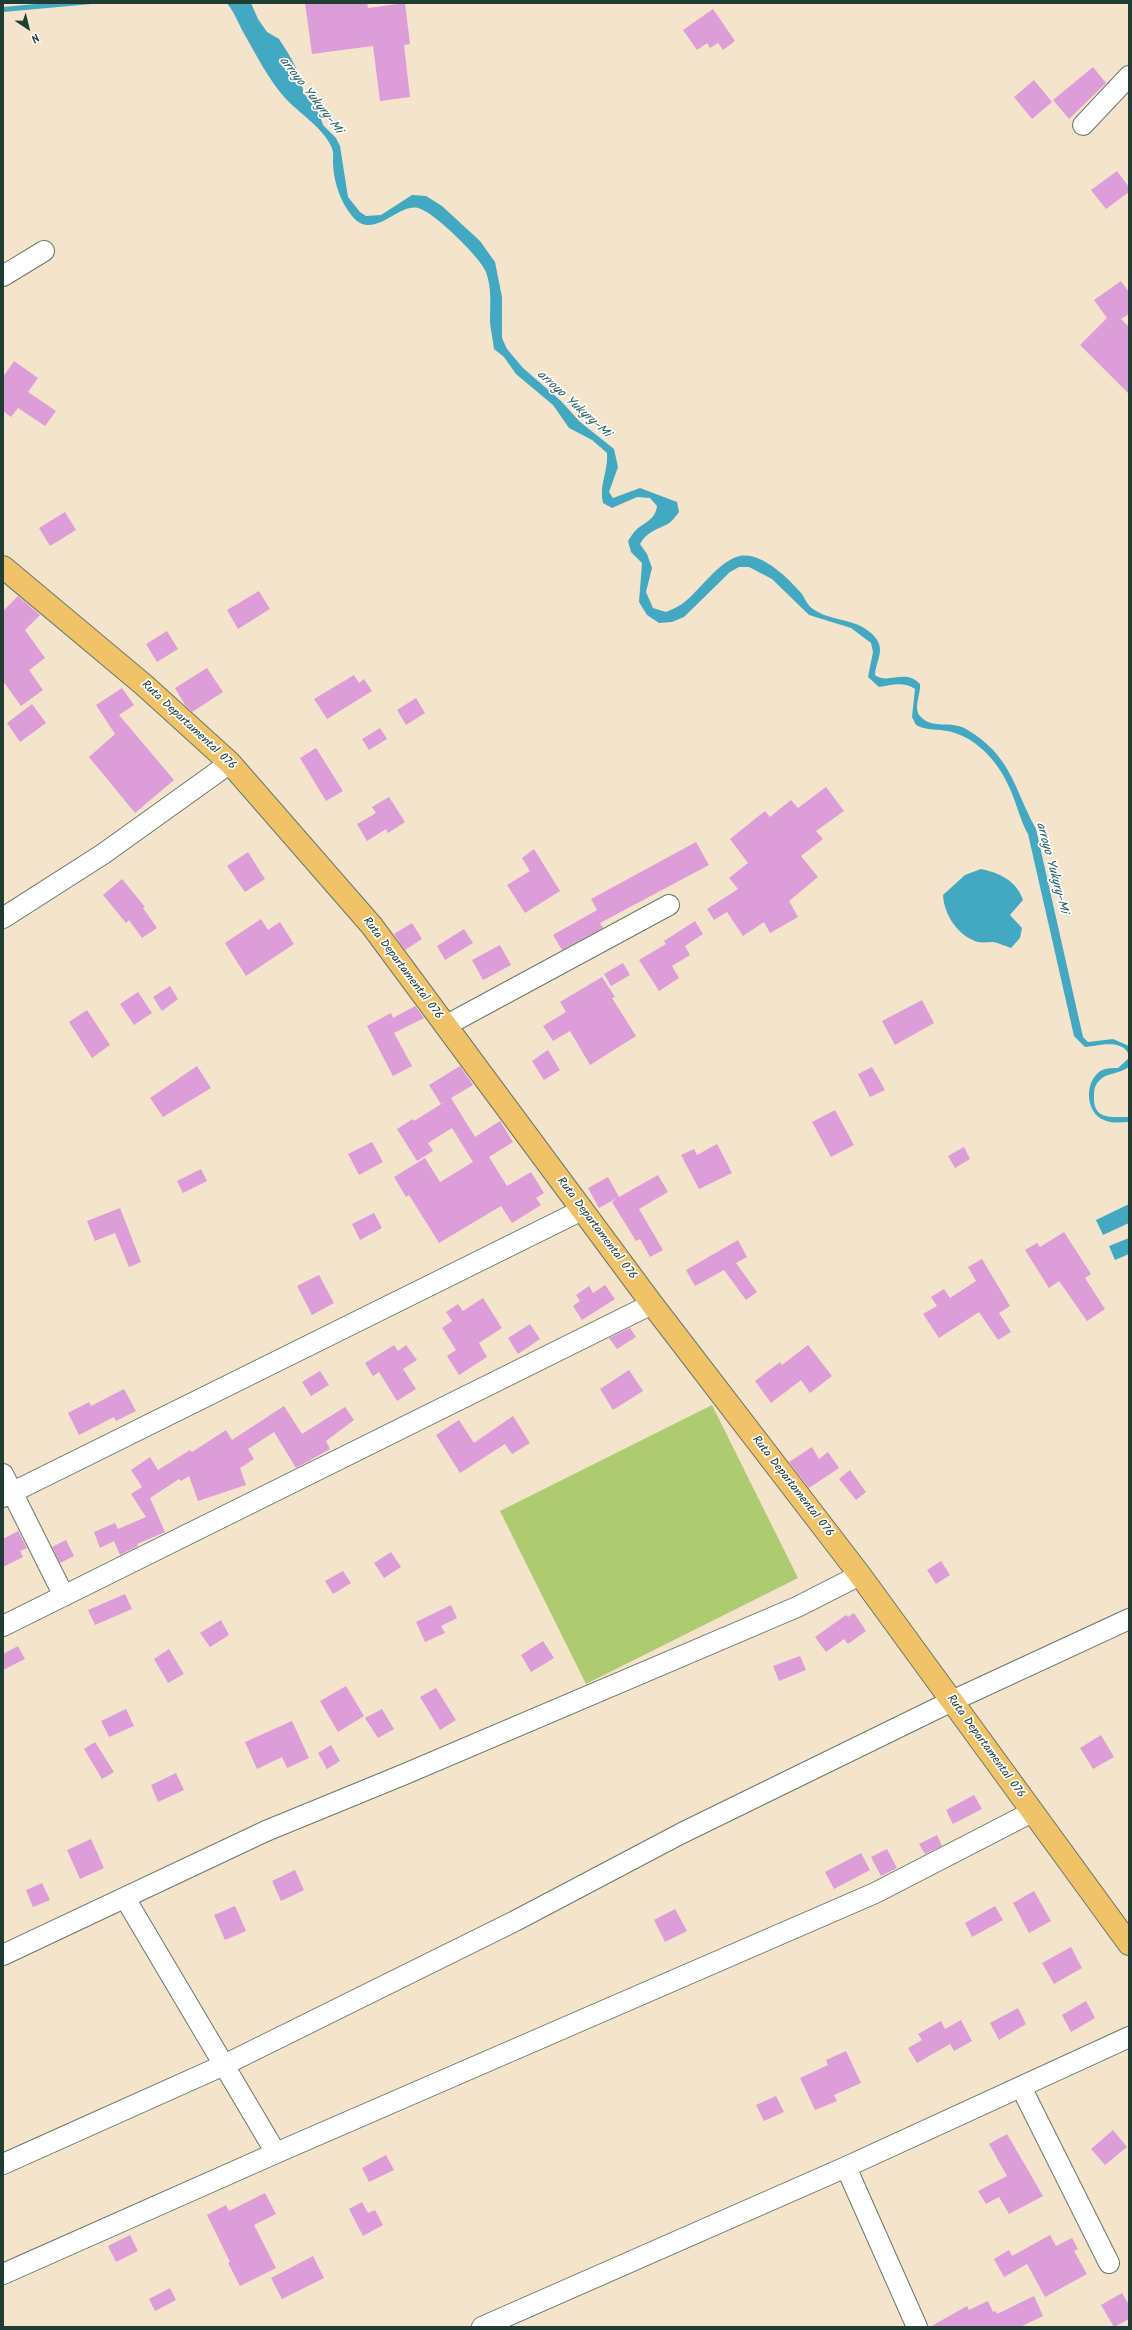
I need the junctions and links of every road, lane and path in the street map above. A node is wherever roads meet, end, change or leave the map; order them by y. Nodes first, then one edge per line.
1 (1129, 76) edge
2 (1083, 125) dead end
3 (44, 251) dead end
4 (3, 276) edge
5 (3, 567) edge
6 (230, 763) junction
7 (669, 905) dead end
8 (3, 918) edge
9 (445, 1026) junction
10 (582, 1210) junction
11 (652, 1304) junction
12 (3, 1474) edge
13 (8, 1495) edge
14 (860, 1575) junction
15 (64, 1596) junction
16 (1129, 1618) edge
17 (3, 1626) edge
18 (952, 1701) junction
19 (1032, 1812) junction
20 (125, 1898) junction
21 (1129, 1944) edge
22 (3, 1956) edge
23 (1129, 2037) edge
24 (224, 2065) junction
25 (1021, 2087) junction
26 (276, 2153) junction
27 (3, 2164) edge
28 (846, 2167) junction
29 (1109, 2262) dead end
30 (3, 2274) edge
31 (482, 2327) edge
32 (917, 2327) edge

1 - 2 street
3 - 4 street
5 - 6 main road, Ruta Departamental 076
6 - 8 street
6 - 9 main road, Ruta Departamental 076
7 - 9 street
9 - 10 main road, Ruta Departamental 076
10 - 11 main road, Ruta Departamental 076
10 - 13 street
11 - 14 main road, Ruta Departamental 076
11 - 15 street
12 - 13 street
13 - 15 street
14 - 18 main road, Ruta Departamental 076
14 - 20 street
15 - 17 street
16 - 18 street
18 - 19 main road, Ruta Departamental 076
18 - 24 street
19 - 21 main road, Ruta Departamental 076
19 - 26 street
20 - 22 street
20 - 24 street
23 - 25 street
24 - 26 street
24 - 27 street
25 - 28 street
25 - 29 street
26 - 30 street
28 - 31 street
28 - 32 street

